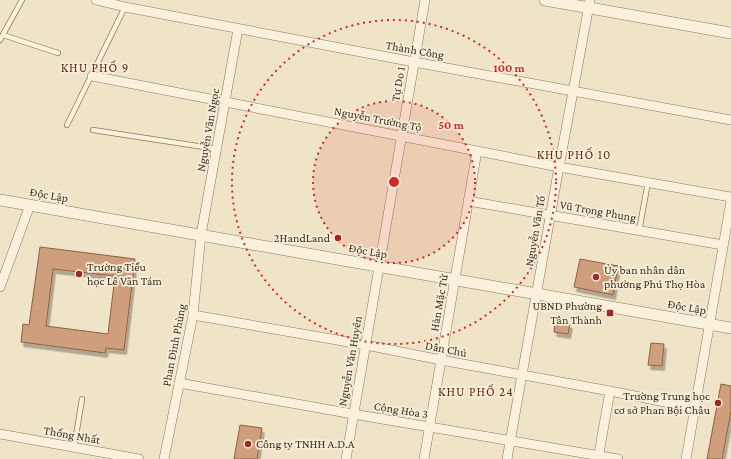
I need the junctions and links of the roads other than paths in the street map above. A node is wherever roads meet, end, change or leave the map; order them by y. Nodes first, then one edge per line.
1 (22, 0) edge
2 (96, 0) edge
3 (425, 0) edge
4 (545, 0) edge
5 (589, 4) edge
6 (126, 7) junction
7 (238, 29) junction
8 (731, 34) edge
9 (3, 35) junction
10 (0, 40) edge
11 (58, 53) dead end
12 (414, 62) junction
13 (92, 76) junction
14 (572, 91) junction
15 (225, 102) junction
16 (731, 120) edge
17 (67, 125) dead end
18 (93, 130) dead end
19 (401, 136) junction
20 (217, 149) junction
21 (477, 151) junction
22 (559, 167) junction
23 (648, 182) junction
24 (731, 198) edge
25 (0, 200) edge
26 (468, 201) junction
27 (731, 201) edge
28 (30, 205) junction
29 (550, 215) junction
30 (639, 231) junction
31 (201, 235) junction
32 (723, 245) junction
33 (379, 266) junction
34 (455, 280) junction
35 (0, 287) edge
36 (536, 294) junction
37 (193, 315) junction
38 (709, 324) junction
39 (731, 328) edge
40 (366, 344) junction
41 (441, 360) junction
42 (522, 375) junction
43 (179, 383) junction
44 (610, 391) junction
45 (82, 399) dead end
46 (695, 408) junction
47 (353, 414) junction
48 (429, 427) junction
49 (0, 434) edge
50 (510, 441) junction
51 (74, 448) junction
52 (598, 457) edge
53 (139, 459) edge
54 (164, 459) edge
55 (346, 459) edge
56 (424, 459) edge
57 (507, 459) edge
58 (618, 459) edge
59 (686, 459) edge

1 - 9 lane
2 - 6 street, Thành Công
3 - 12 street, Tự Do 1
4 - 5 street
5 - 8 street
5 - 14 street, Nguyễn Văn Tố
6 - 7 street, Thành Công
6 - 13 lane
7 - 12 street, Thành Công
7 - 15 street, Nguyễn Văn Ngọc
9 - 10 lane
9 - 11 lane
12 - 14 street, Thành Công
12 - 19 street, Tự Do 1
13 - 15 street, Nguyễn Trường Tộ
13 - 17 lane
14 - 16 street, Thành Công
14 - 22 street, Nguyễn Văn Tố
15 - 19 street, Nguyễn Trường Tộ
15 - 20 street, Nguyễn Văn Ngọc
18 - 20 lane
19 - 21 street, Nguyễn Trường Tộ
19 - 33 street, Tự Do 1
20 - 31 street, Nguyễn Văn Ngọc
21 - 22 street, Nguyễn Trường Tộ
21 - 26 street, Hàn Mặc Tử
22 - 23 street, Nguyễn Trường Tộ
22 - 29 street, Nguyễn Văn Tố
23 - 24 street, Nguyễn Trường Tộ
23 - 30 lane
25 - 28 street, Độc Lập
26 - 29 street, Vũ Trọng Phụng
26 - 34 street, Hàn Mặc Tử
27 - 32 street
28 - 31 street, Độc Lập
28 - 35 street
29 - 30 street, Vũ Trọng Phụng
29 - 36 street, Nguyễn Văn Tố
30 - 32 street, Vũ Trọng Phụng
31 - 33 street, Độc Lập
31 - 37 street, Phan Đình Phùng
32 - 38 street
33 - 34 street, Độc Lập
33 - 40 street, Nguyễn Văn Huyên
34 - 36 street, Độc Lập
34 - 41 street, Hàn Mặc Tử
36 - 38 street, Độc Lập
36 - 42 street, Nguyễn Văn Tố
37 - 40 street, Dân Chủ
37 - 43 street, Phan Đình Phùng
38 - 39 street, Độc Lập
38 - 46 street
40 - 41 street, Dân Chủ
40 - 47 street, Nguyễn Văn Huyên
41 - 42 street, Dân Chủ
41 - 48 street, Hàn Mặc Tử
42 - 44 street, Dân Chủ
42 - 50 street, Nguyễn Văn Tố
43 - 47 street, Cộng Hòa 3
43 - 54 street, Phan Đình Phùng
44 - 46 street, Dân Chủ
44 - 52 street
45 - 51 lane
46 - 59 street
47 - 48 street, Cộng Hòa 3
47 - 55 street, Nguyễn Văn Huyên
48 - 50 street, Cộng Hòa 3
48 - 56 street, Hàn Mặc Tử
49 - 51 street, Thống Nhất
50 - 52 street, Cộng Hòa 3
50 - 57 street, Nguyễn Văn Tố
51 - 53 street, Thống Nhất
52 - 58 street, Cộng Hòa 3

